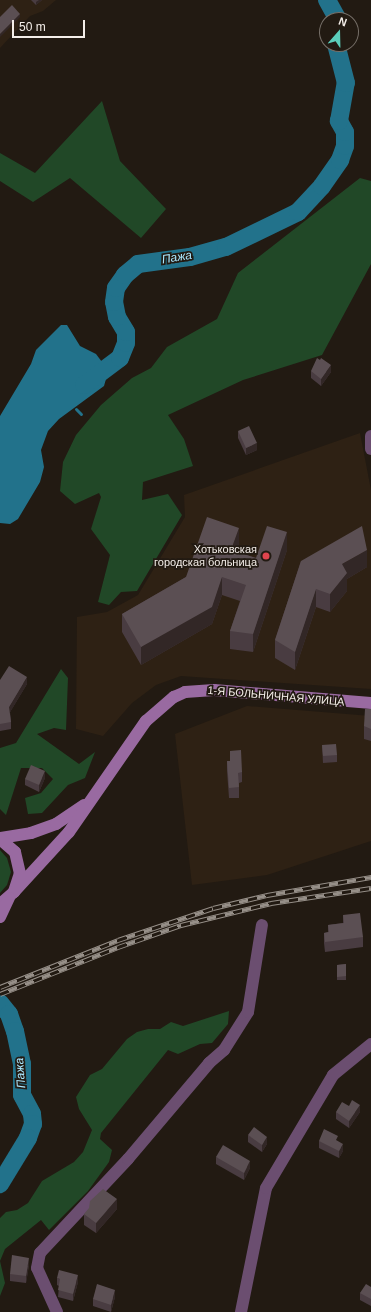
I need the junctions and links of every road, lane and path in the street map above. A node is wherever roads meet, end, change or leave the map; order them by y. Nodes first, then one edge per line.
1 (371, 436) edge
2 (371, 449) edge
3 (371, 703) edge
4 (88, 802) junction
5 (0, 838) edge
6 (8, 898) edge
7 (0, 917) edge
8 (262, 924) dead end
9 (371, 1044) edge
10 (57, 1312) edge
11 (241, 1312) edge

1 - 2 street
3 - 4 main road, 1-Я БОЛЬНИЧНАЯ УЛИЦА
4 - 5 main road
4 - 6 main road, 1-Я БОЛЬНИЧНАЯ УЛИЦА
5 - 6 main road
6 - 7 main road
8 - 10 street
9 - 11 street

